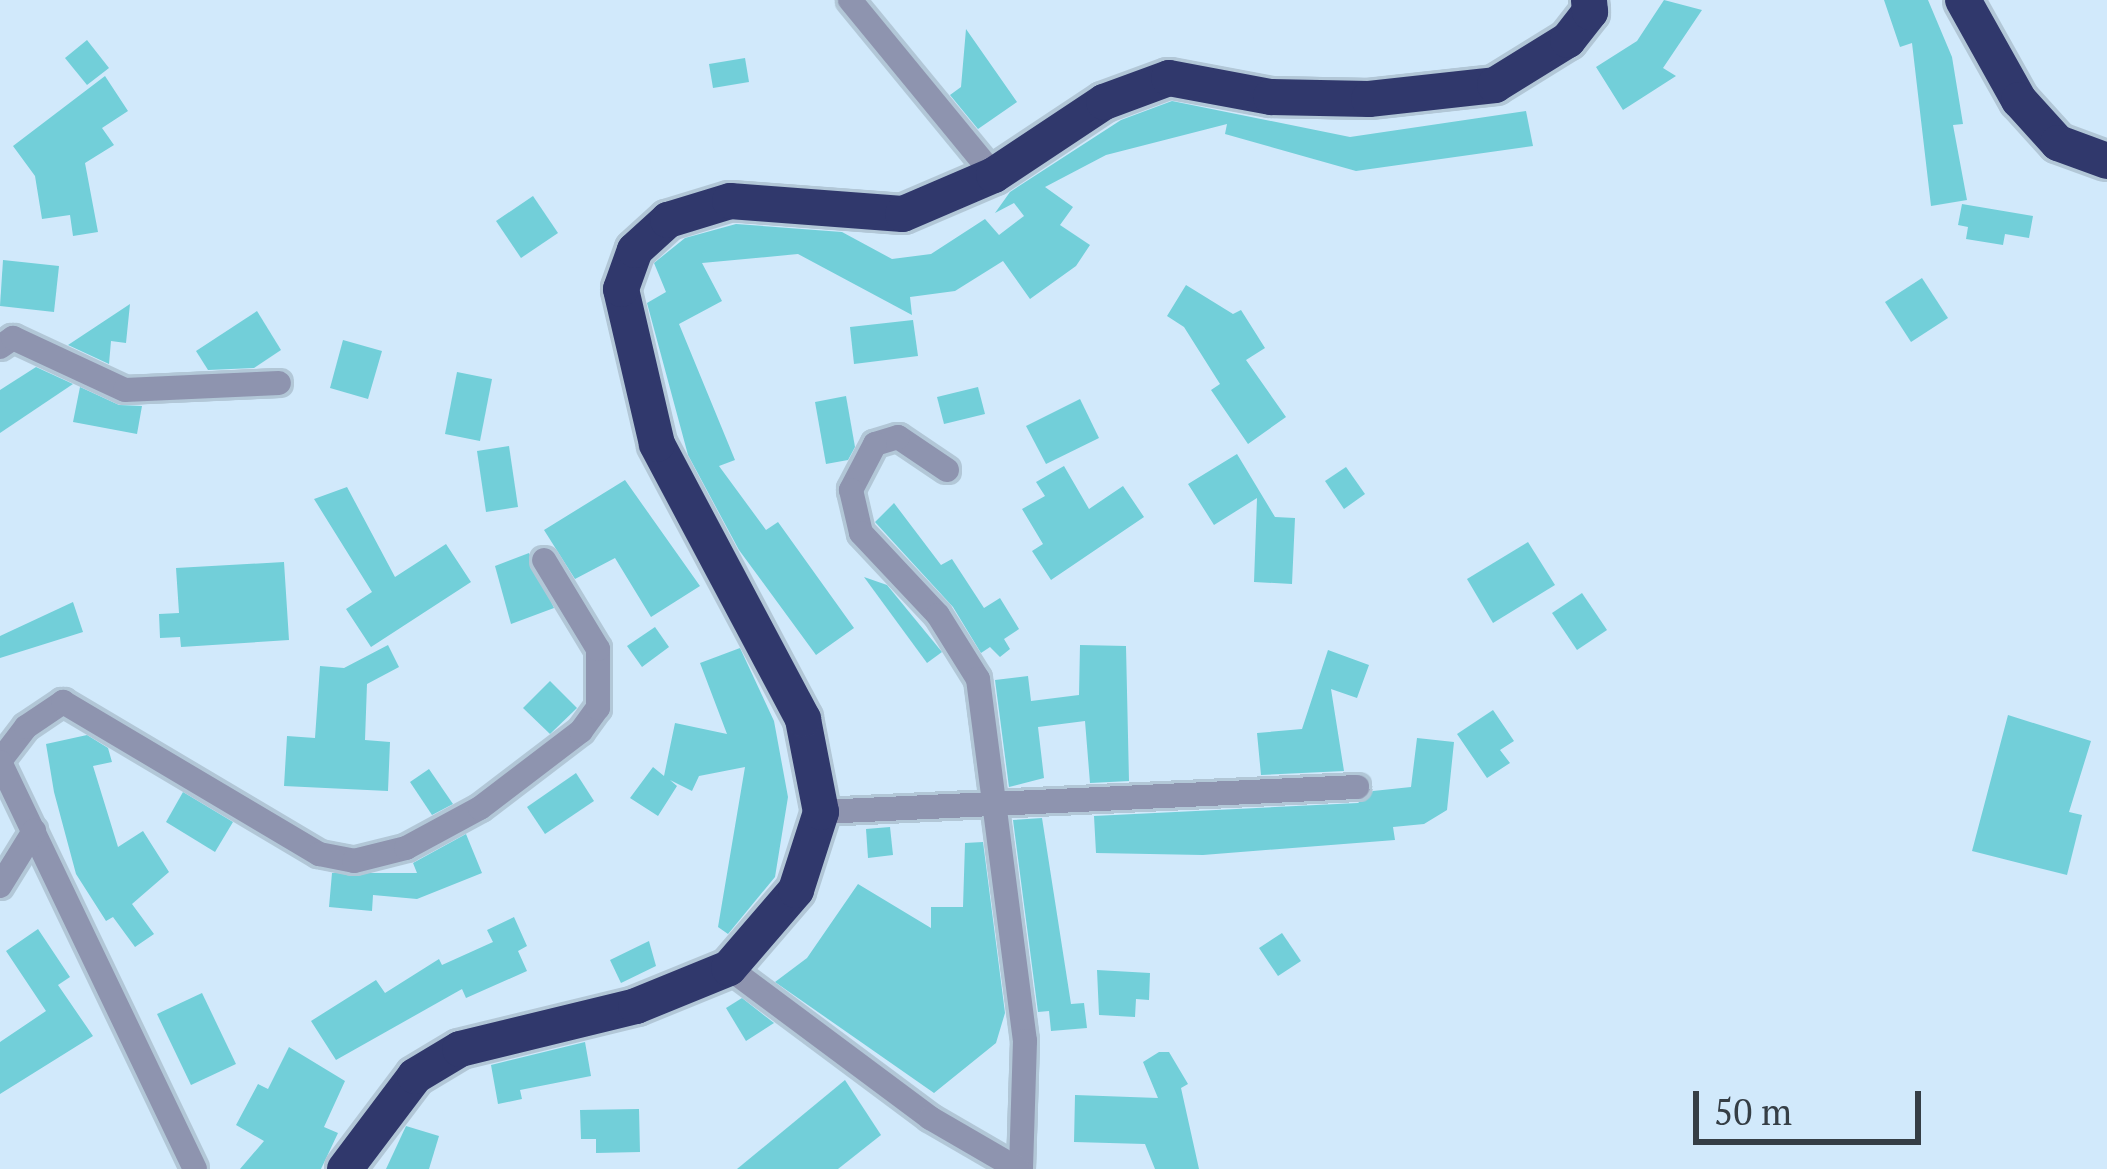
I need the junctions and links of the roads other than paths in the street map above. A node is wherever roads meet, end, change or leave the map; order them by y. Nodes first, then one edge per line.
1 (850, 0) edge
2 (1588, 0) edge
3 (1963, 0) edge
4 (2107, 161) edge
5 (994, 175) junction
6 (0, 347) edge
7 (279, 383) dead end
8 (947, 470) dead end
9 (544, 560) dead end
10 (0, 762) edge
11 (1357, 787) dead end
12 (992, 799) junction
13 (821, 812) junction
14 (34, 832) junction
15 (0, 886) edge
16 (729, 968) junction
17 (195, 1169) edge
18 (345, 1169) edge
19 (1020, 1169) edge

1 - 5 street
2 - 5 highway
3 - 4 highway
5 - 13 highway
6 - 7 street
8 - 12 street
9 - 10 street
10 - 14 street
11 - 12 street
12 - 13 street
12 - 19 street
13 - 16 highway
14 - 15 street
14 - 17 street
16 - 18 highway
16 - 19 street

